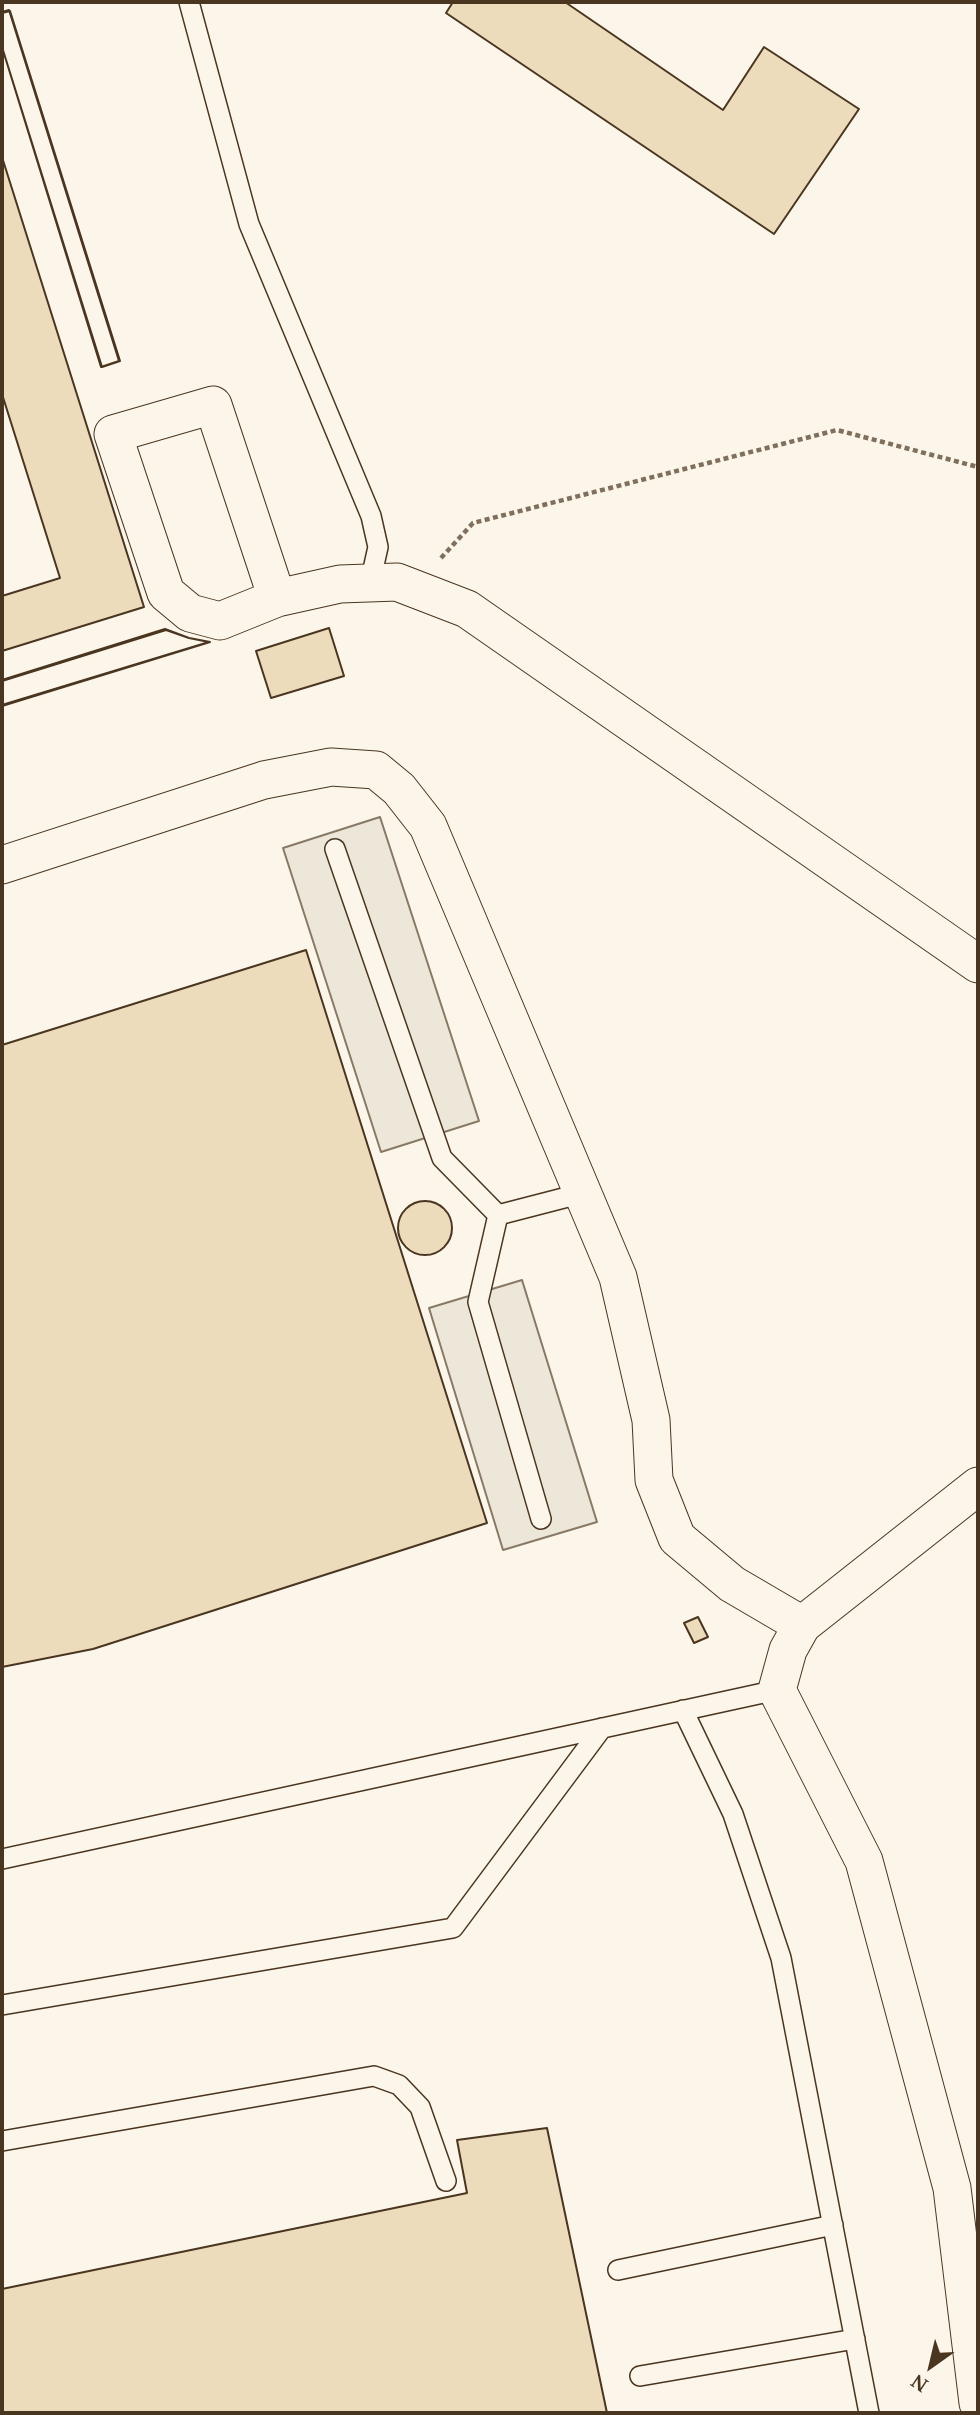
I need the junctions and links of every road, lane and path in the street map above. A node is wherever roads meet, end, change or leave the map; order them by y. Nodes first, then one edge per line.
1 (189, 2) edge
2 (978, 467) edge
3 (370, 583) junction
4 (413, 588) junction
5 (277, 598) junction
6 (335, 849) dead end
7 (2, 865) edge
8 (978, 964) edge
9 (583, 1193) junction
10 (498, 1215) junction
11 (978, 1486) edge
12 (541, 1519) dead end
13 (802, 1625) junction
14 (777, 1690) junction
15 (683, 1710) junction
16 (602, 1728) junction
17 (2, 1859) edge
18 (2, 2005) edge
19 (2, 2141) edge
20 (446, 2181) dead end
21 (833, 2225) junction
22 (618, 2270) dead end
23 (855, 2339) junction
24 (640, 2376) dead end
25 (978, 2403) edge
26 (869, 2413) edge

1 - 3 lane
2 - 4 path
3 - 4 street
3 - 5 street
4 - 8 street
5 - 5 street
6 - 10 lane
7 - 9 street
9 - 10 lane
9 - 13 street
10 - 12 lane
11 - 13 street
13 - 14 street
14 - 15 lane
14 - 25 street
15 - 16 lane
15 - 21 lane
16 - 17 lane
16 - 18 lane
19 - 20 lane
21 - 22 lane
21 - 23 lane
23 - 24 lane
23 - 26 lane

